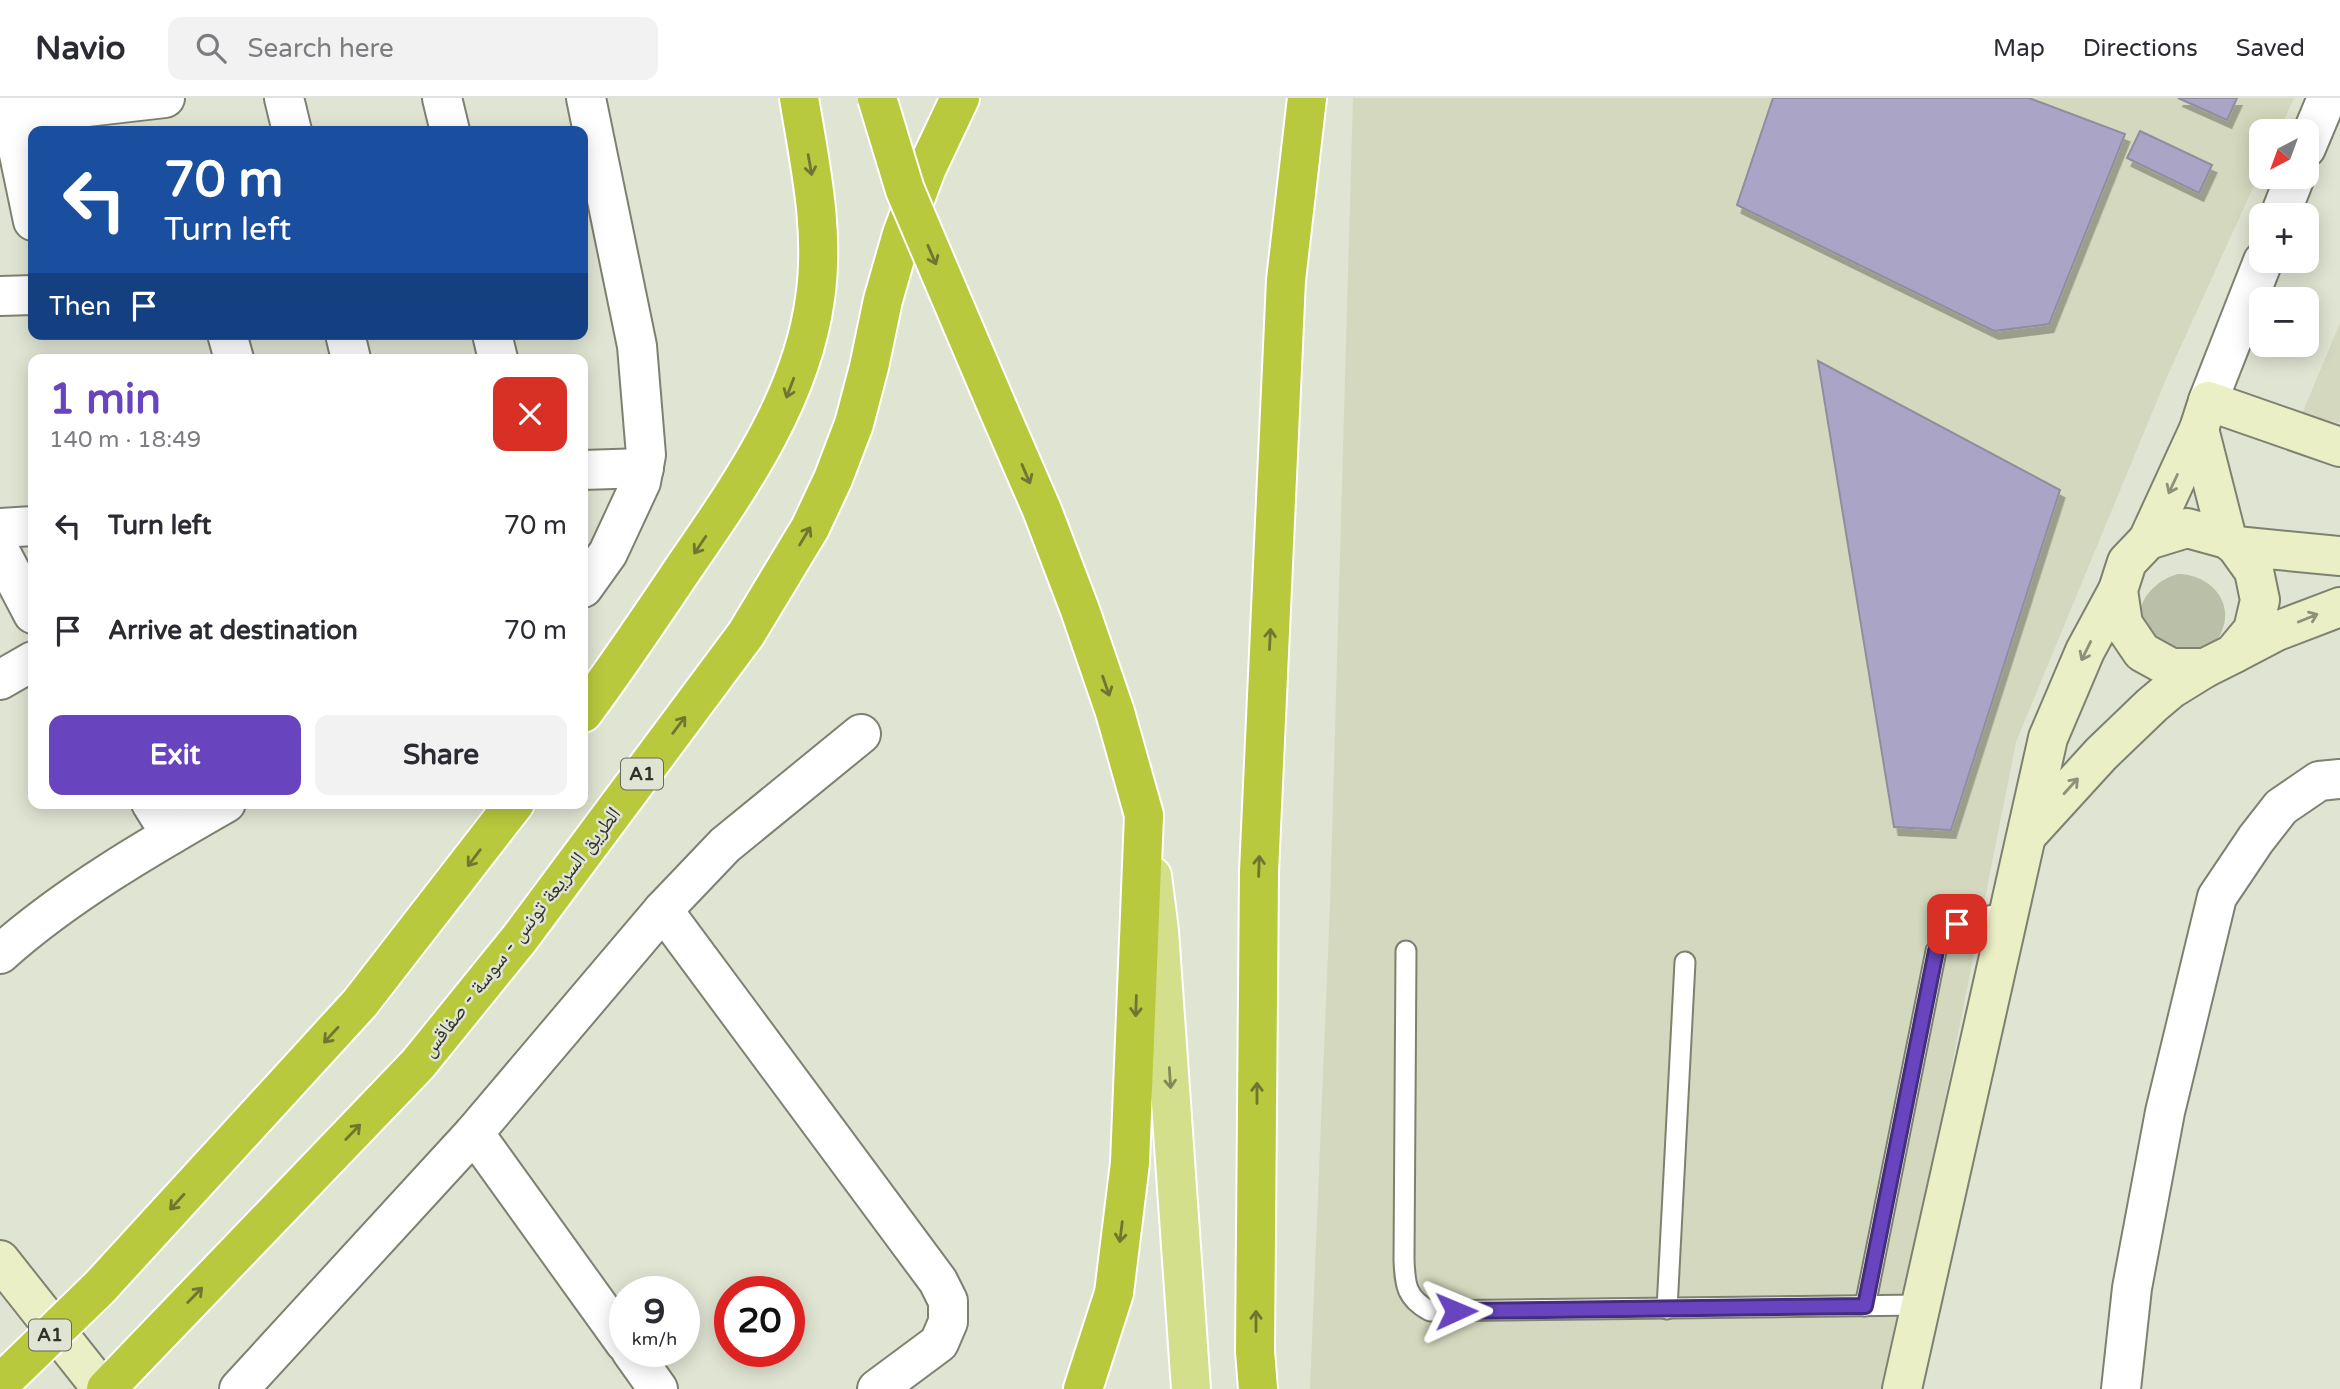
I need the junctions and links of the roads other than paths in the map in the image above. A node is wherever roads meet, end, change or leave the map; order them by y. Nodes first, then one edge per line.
1 (284, 98) edge
2 (442, 98) edge
3 (586, 98) edge
4 (799, 98) edge
5 (877, 98) edge
6 (960, 98) edge
7 (1307, 98) edge
8 (2327, 98) edge
9 (164, 110) edge
10 (6, 116) edge
11 (2318, 119) edge
12 (291, 126) edge
13 (449, 126) edge
14 (28, 202) edge
15 (2258, 273) edge
16 (28, 295) edge
17 (0, 296) edge
18 (2204, 415) junction
19 (2340, 447) edge
20 (644, 468) junction
21 (588, 470) edge
22 (28, 526) edge
23 (0, 528) edge
24 (2148, 540) junction
25 (2231, 542) junction
26 (0, 551) edge
27 (2340, 556) edge
28 (588, 582) edge
29 (2118, 590) junction
30 (28, 604) edge
31 (2340, 607) edge
32 (2219, 661) junction
33 (28, 664) edge
34 (0, 680) edge
35 (588, 706) edge
36 (861, 734) dead end
37 (2340, 779) edge
38 (155, 809) edge
39 (216, 809) edge
40 (510, 809) edge
41 (1144, 815) junction
42 (171, 835) junction
43 (2025, 837) junction
44 (663, 910) junction
45 (2009, 912) junction
46 (1406, 951) dead end
47 (0, 954) edge
48 (1685, 962) dead end
49 (474, 1133) junction
50 (0, 1260) edge
51 (1921, 1305) junction
52 (1865, 1306) junction
53 (1667, 1308) junction
54 (609, 1321) edge
55 (642, 1367) edge
56 (0, 1384) edge
57 (104, 1389) edge
58 (239, 1389) edge
59 (658, 1389) edge
60 (877, 1389) edge
61 (1083, 1389) edge
62 (1191, 1389) edge
63 (1258, 1389) edge
64 (1902, 1389) edge
65 (2121, 1389) edge

1 - 12 street
2 - 13 street
3 - 20 street
4 -> 35 highway
5 -> 41 highway, bridge
57 -> 6 highway, الطريق السريعة تونس - سوسة - صفاقس / A1
63 -> 7 highway
8 - 11 street
9 - 10 street
10 - 14 street
15 - 18 street
16 - 17 street
18 - 19 main road
18 -> 24 main road
18 - 25 main road
20 - 21 street
20 - 28 street
22 - 23 street
24 - 25 main road
24 - 29 main road
25 - 27 main road
25 - 32 main road
26 - 30 street
29 - 32 main road
29 -> 43 main road
32 -> 31 main road
43 -> 32 main road
33 - 34 street
36 - 44 street
37 - 65 street
38 - 42 street
39 - 42 street
40 -> 56 highway, A1, bridge
41 -> 61 highway
41 -> 62 main road
42 - 47 street
43 - 45 main road
44 - 49 street
44 - 60 street
45 - 51 main road
45 - 52 lane
46 - 53 lane
48 - 53 lane
49 - 54 street
49 - 58 street
50 - 57 main road
51 - 52 lane
51 - 64 main road
52 - 53 lane
55 - 59 street

